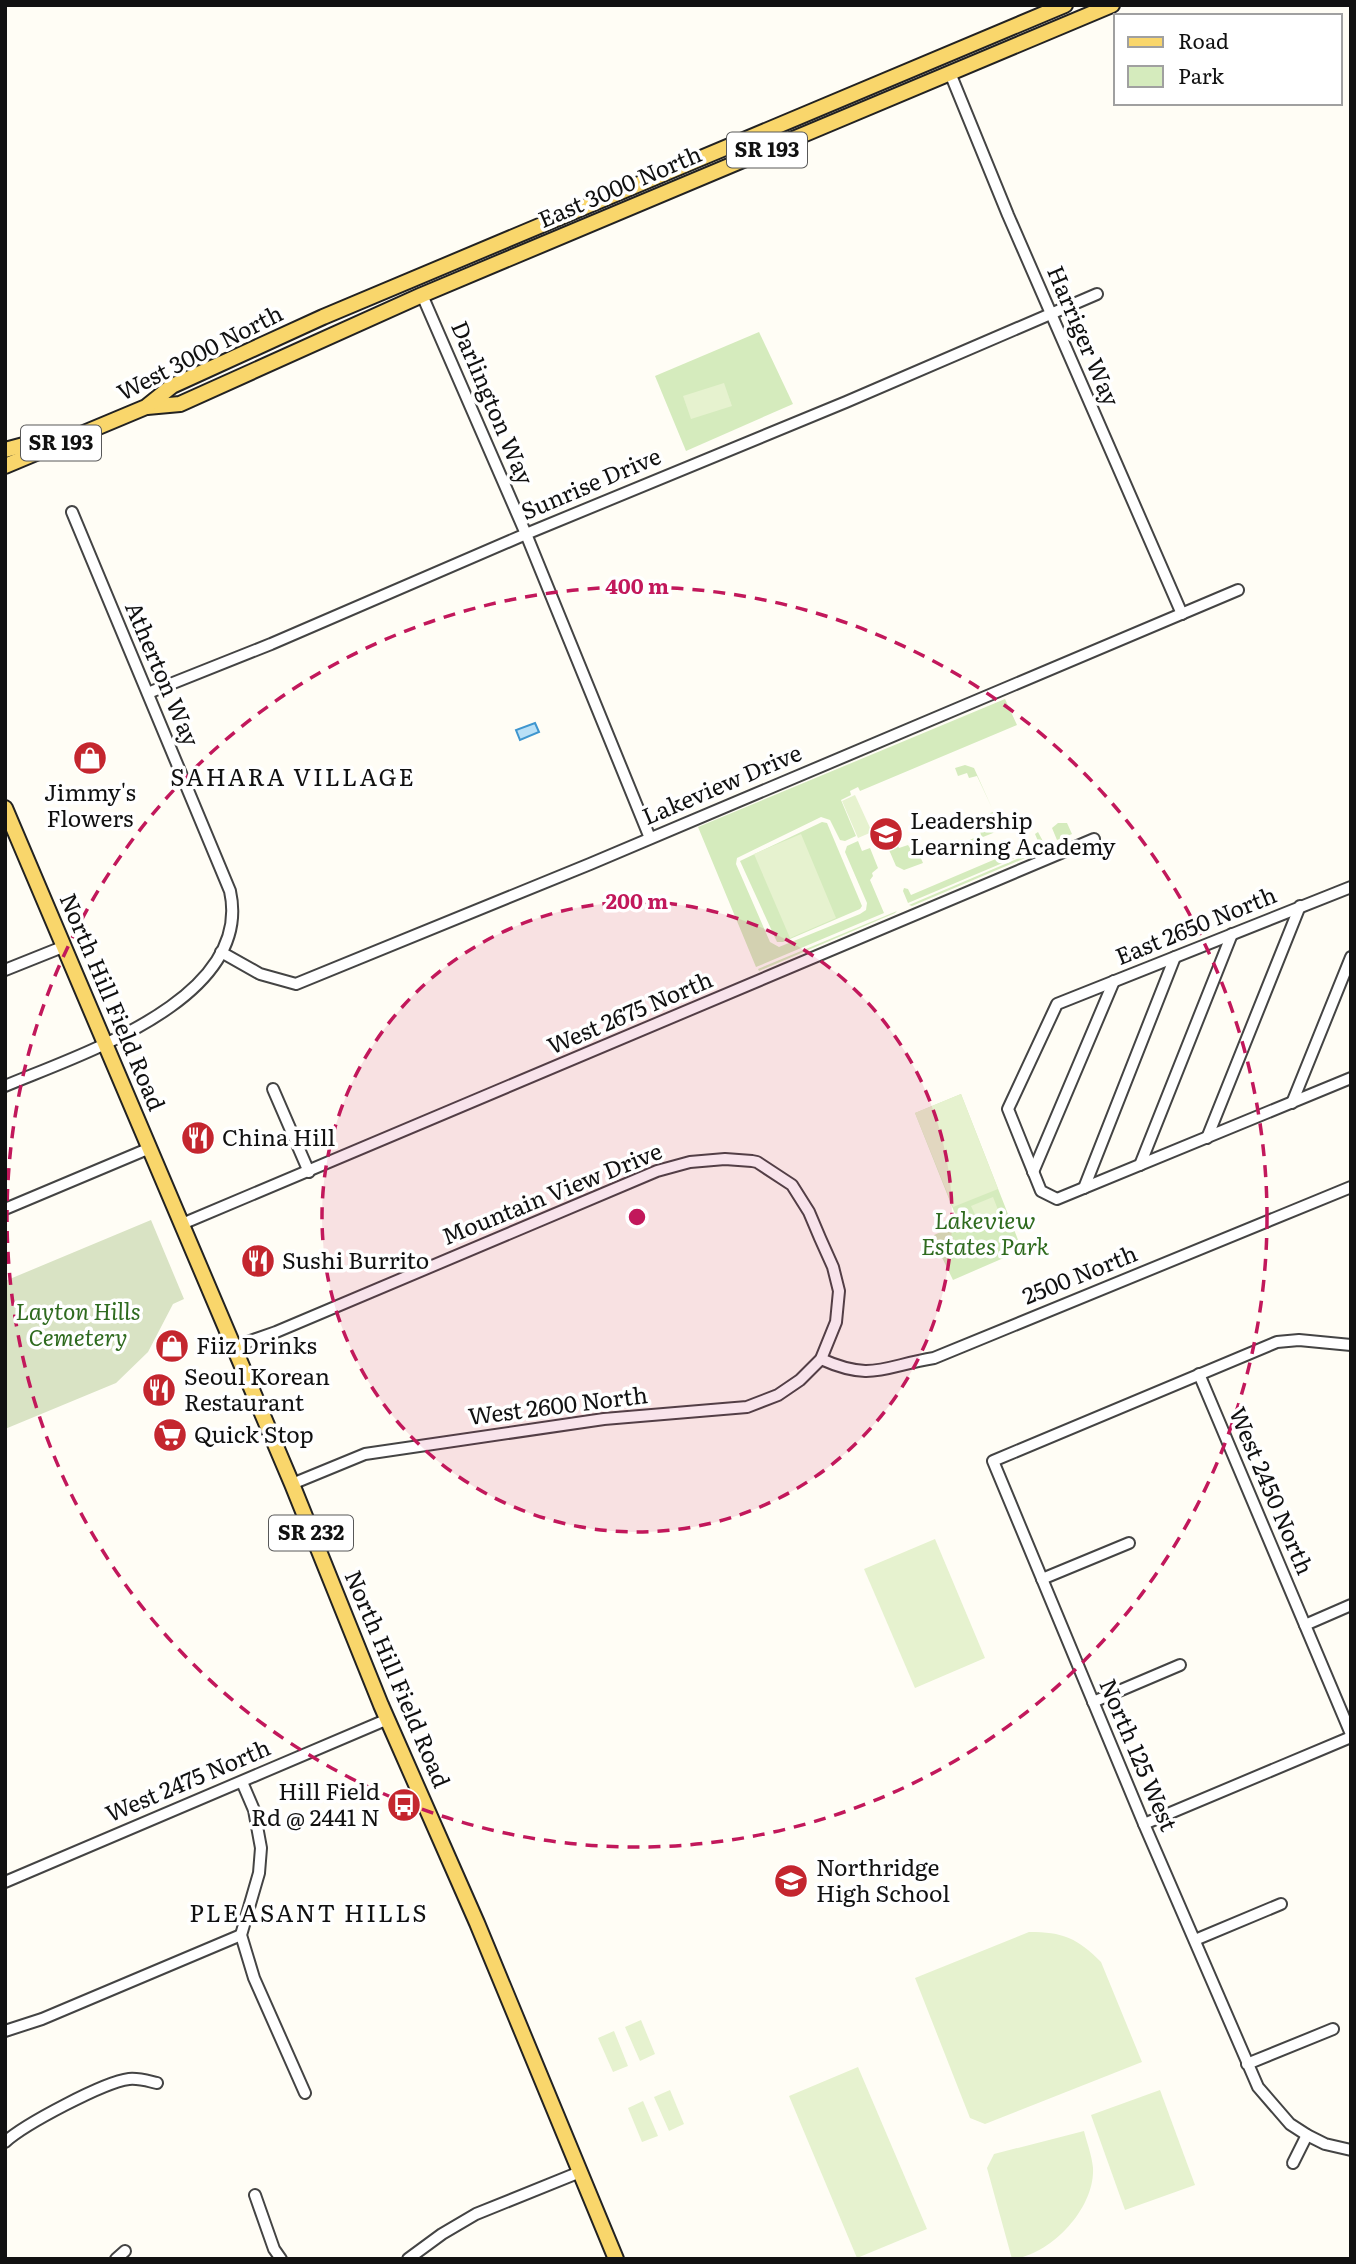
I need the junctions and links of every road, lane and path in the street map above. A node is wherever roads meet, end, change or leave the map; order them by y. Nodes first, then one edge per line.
1 (1065, 5) edge
2 (1112, 5) edge
3 (950, 73) junction
4 (510, 237) junction
5 (414, 278) joint
6 (1097, 294) dead end
7 (422, 295) junction
8 (1051, 314) junction
9 (146, 407) junction
10 (117, 419) junction
11 (5, 450) edge
12 (5, 466) edge
13 (72, 512) dead end
14 (526, 534) junction
15 (1238, 590) dead end
16 (1182, 614) junction
17 (148, 693) junction
18 (5, 808) edge
19 (650, 838) junction
20 (1094, 839) dead end
21 (1351, 887) edge
22 (1300, 906) junction
23 (1232, 934) junction
24 (65, 946) junction
25 (221, 952) junction
26 (1175, 957) junction
27 (1351, 957) edge
28 (5, 970) edge
29 (1114, 981) junction
30 (104, 1043) junction
31 (1351, 1078) edge
32 (5, 1086) edge
33 (273, 1089) dead end
34 (1292, 1102) junction
35 (1207, 1138) junction
36 (150, 1148) junction
37 (1140, 1165) junction
38 (309, 1172) junction
39 (1033, 1172) junction
40 (1351, 1187) edge
41 (1084, 1188) junction
42 (5, 1209) edge
43 (182, 1224) junction
44 (1351, 1345) edge
45 (233, 1347) junction
46 (821, 1359) junction
47 (1199, 1374) junction
48 (292, 1484) junction
49 (1129, 1543) dead end
50 (1042, 1579) junction
51 (1351, 1605) edge
52 (1305, 1625) junction
53 (1180, 1665) dead end
54 (1093, 1702) junction
55 (388, 1719) junction
56 (1351, 1736) edge
57 (242, 1782) junction
58 (1144, 1824) junction
59 (5, 1882) edge
60 (1281, 1904) dead end
61 (242, 1935) junction
62 (1195, 1940) junction
63 (1333, 2029) dead end
64 (5, 2031) edge
65 (1247, 2064) junction
66 (157, 2083) dead end
67 (305, 2093) dead end
68 (1307, 2135) junction
69 (5, 2142) edge
70 (1351, 2150) edge
71 (1293, 2163) dead end
72 (580, 2172) junction
73 (255, 2195) dead end
74 (281, 2259) edge
75 (408, 2259) edge
76 (616, 2259) edge

1 - 4 main road, East 3000 North / SR 193
2 - 3 main road, East 3000 North / SR 193
3 - 7 main road, East 3000 North / SR 193
3 - 8 street, Harriger Way
4 - 5 main road, East 3000 North / SR 193
4 - 7 main road
5 - 9 main road, West 3000 North / SR 193
6 - 8 street, Sunrise Drive
7 - 9 main road, East 3000 North / SR 193
7 - 14 street, Darlington Way
8 - 14 street, Sunrise Drive
8 - 16 street, Harriger Way
9 - 10 main road, West 3000 North / SR 193
10 - 11 main road
10 - 12 main road, West 3000 North / SR 193
13 - 17 street, Atherton Way
14 - 17 street, Sunrise Drive
14 - 19 street, Darlington Way
15 - 16 street, Lakeview Drive
16 - 19 street, Lakeview Drive
17 - 25 street, Atherton Way
18 - 24 main road, North Hill Field Road / SR 232
19 - 25 street, Lakeview Drive
20 - 38 street, West 2675 North
21 - 22 street, East 2650 North
22 - 23 street, East 2650 North
22 - 35 street
23 - 26 street, East 2650 North
23 - 37 street
24 - 28 street
24 - 30 main road, North Hill Field Road / SR 232
25 - 30 street
26 - 29 street, East 2650 North
26 - 41 street
27 - 34 street
29 - 39 street
29 - 39 street, East 2650 North
30 - 32 street
30 - 36 main road, North Hill Field Road / SR 232
31 - 34 street
33 - 38 street
34 - 35 street
35 - 37 street
36 - 42 street
36 - 43 main road, North Hill Field Road / SR 232
37 - 41 street
38 - 43 street, West 2675 North
39 - 41 street
40 - 46 street, 2500 North
43 - 45 main road, North Hill Field Road / SR 232
44 - 47 street
45 - 46 street, Mountain View Drive
45 - 48 main road, North Hill Field Road / SR 232
46 - 48 street, West 2600 North
47 - 50 street, North 125 West
47 - 52 street, West 2450 North
48 - 55 main road, North Hill Field Road / SR 232
49 - 50 street
50 - 54 street, North 125 West
51 - 52 street
52 - 56 street, West 2450 North
53 - 54 street
54 - 58 street, North 125 West
55 - 57 street, West 2475 North
55 - 72 main road, North Hill Field Road / SR 232
56 - 58 street
57 - 59 street, West 2475 North
57 - 61 street
58 - 62 street, North 125 West
60 - 62 street
61 - 64 street
61 - 67 street
62 - 65 street, North 125 West
63 - 65 street
65 - 68 street, North 125 West
66 - 69 street
68 - 70 street, North 125 West
68 - 71 street
72 - 75 street
72 - 76 main road, North Hill Field Road / SR 232
73 - 74 street

